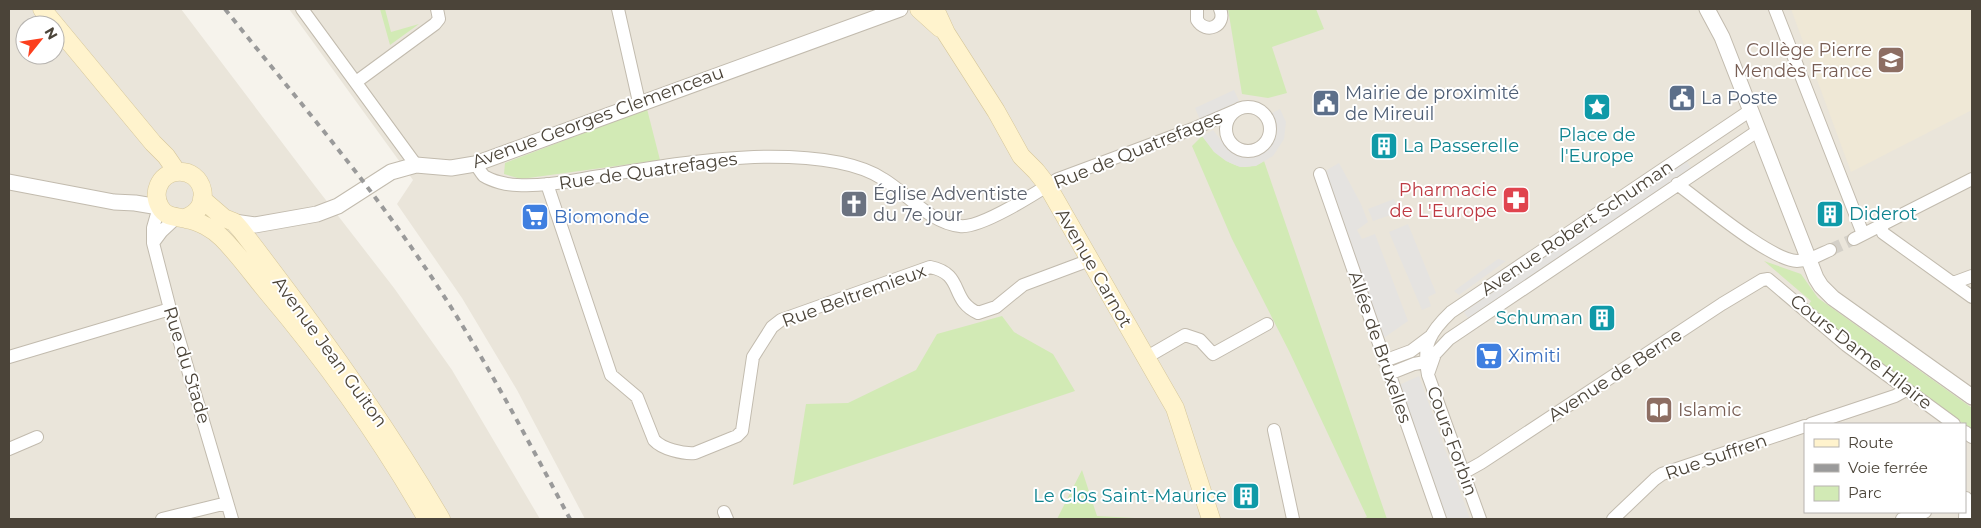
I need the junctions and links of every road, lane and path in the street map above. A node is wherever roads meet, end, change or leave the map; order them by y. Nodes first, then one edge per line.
1 (42, 9) edge
2 (302, 9) edge
3 (437, 9) edge
4 (618, 9) edge
5 (875, 9) edge
6 (900, 9) edge
7 (918, 9) edge
8 (935, 9) edge
9 (1197, 9) edge
10 (1220, 9) edge
11 (1707, 9) edge
12 (1720, 9) edge
13 (1775, 9) edge
14 (857, 24) junction
15 (946, 33) junction
16 (1722, 37) junction
17 (356, 82) junction
18 (639, 102) junction
19 (1237, 110) dead end
20 (1751, 110) junction
21 (1759, 130) junction
22 (153, 143) junction
23 (416, 164) junction
24 (475, 164) junction
25 (177, 172) junction
26 (1320, 174) dead end
27 (1972, 179) edge
28 (9, 182) edge
29 (159, 184) junction
30 (547, 184) junction
31 (1677, 184) junction
32 (1047, 185) junction
33 (202, 199) junction
34 (134, 203) junction
35 (160, 207) junction
36 (180, 218) junction
37 (1881, 225) junction
38 (214, 232) junction
39 (251, 232) junction
40 (152, 243) junction
41 (1830, 250) tunnel mouth
42 (1809, 259) junction
43 (1090, 260) junction
44 (1972, 276) edge
45 (1768, 279) joint
46 (1953, 283) junction
47 (1972, 297) edge
48 (170, 309) junction
49 (1267, 324) dead end
50 (1431, 336) junction
51 (9, 357) edge
52 (1147, 357) junction
53 (1384, 361) junction
54 (1427, 369) junction
55 (1389, 374) junction
56 (1906, 390) junction
57 (1972, 397) edge
58 (1814, 423) edge
59 (1953, 423) edge
60 (1804, 426) edge
61 (1274, 430) dead end
62 (37, 437) dead end
63 (9, 449) edge
64 (1463, 473) junction
65 (1968, 498) edge
66 (227, 502) junction
67 (1966, 512) edge
68 (1922, 513) edge
69 (162, 519) edge
70 (232, 519) edge
71 (427, 519) edge
72 (441, 519) edge
73 (1211, 519) edge
74 (1293, 519) edge
75 (1440, 519) edge
76 (1480, 519) edge
77 (1612, 519) edge
78 (1902, 519) edge

1 - 22 main road
2 - 17 street
3 - 17 street
4 - 18 street
5 - 14 street, Avenue Georges Clemenceau
6 - 14 street, Avenue Georges Clemenceau
7 - 15 main road, Avenue Carnot
8 - 15 main road, Avenue Carnot
9 - 10 street
11 - 16 street
12 - 16 street
13 - 37 street
14 - 18 street, Avenue Georges Clemenceau
15 - 32 main road, Avenue Carnot
16 - 20 street, Cours Dame Hilaire
17 - 23 street
18 - 24 street, Avenue Georges Clemenceau
19 - 32 street, Rue de Quatrefages
20 - 21 street, Cours Dame Hilaire
20 - 50 street, Avenue Robert Schuman
21 - 31 street, Avenue Robert Schuman
21 - 42 street, Cours Dame Hilaire
22 - 25 main road
22 - 29 main road
23 - 24 street, Avenue Georges Clemenceau
23 - 39 street, Avenue Georges Clemenceau
24 - 30 street, Rue de Quatrefages
25 - 29 main road
25 - 33 main road
26 - 53 street, Allée de Bruxelles
27 - 37 street
28 - 34 street
29 - 34 street
29 - 35 main road
30 - 32 street, Rue de Quatrefages
30 - 43 street, Rue Beltremieux
31 - 42 street
31 - 54 street, Avenue Robert Schuman
32 - 43 main road, Avenue Carnot
33 - 36 main road
33 - 39 main road, Avenue Jean Guiton
34 - 35 street
35 - 36 main road
35 - 40 street
36 - 38 main road, Avenue Jean Guiton
36 - 40 street
37 - 46 street
38 - 39 street, Avenue Georges Clemenceau
38 - 71 main road, Avenue Jean Guiton
39 - 72 main road, Avenue Jean Guiton
40 - 48 street, Rue du Stade
41 - 42 street
42 - 57 street, Cours Dame Hilaire
43 - 52 main road, Avenue Carnot
44 - 46 street
45 - 56 street, Cours Dame Hilaire
45 - 64 street, Avenue de Berne
46 - 47 street
48 - 51 street
48 - 66 street, Rue du Stade
49 - 52 street
50 - 53 street
50 - 54 street, Avenue Robert Schuman
52 - 73 main road, Avenue Carnot
53 - 55 street, Allée de Bruxelles
54 - 55 street
54 - 64 street, Cours Forbin
55 - 75 street, Allée de Bruxelles
56 - 58 street
56 - 59 street, Cours Dame Hilaire
60 - 77 street, Rue Suffren
61 - 74 street
62 - 63 street
64 - 76 street, Cours Forbin
65 - 67 street
66 - 69 street
66 - 70 street, Rue du Stade
68 - 78 street

